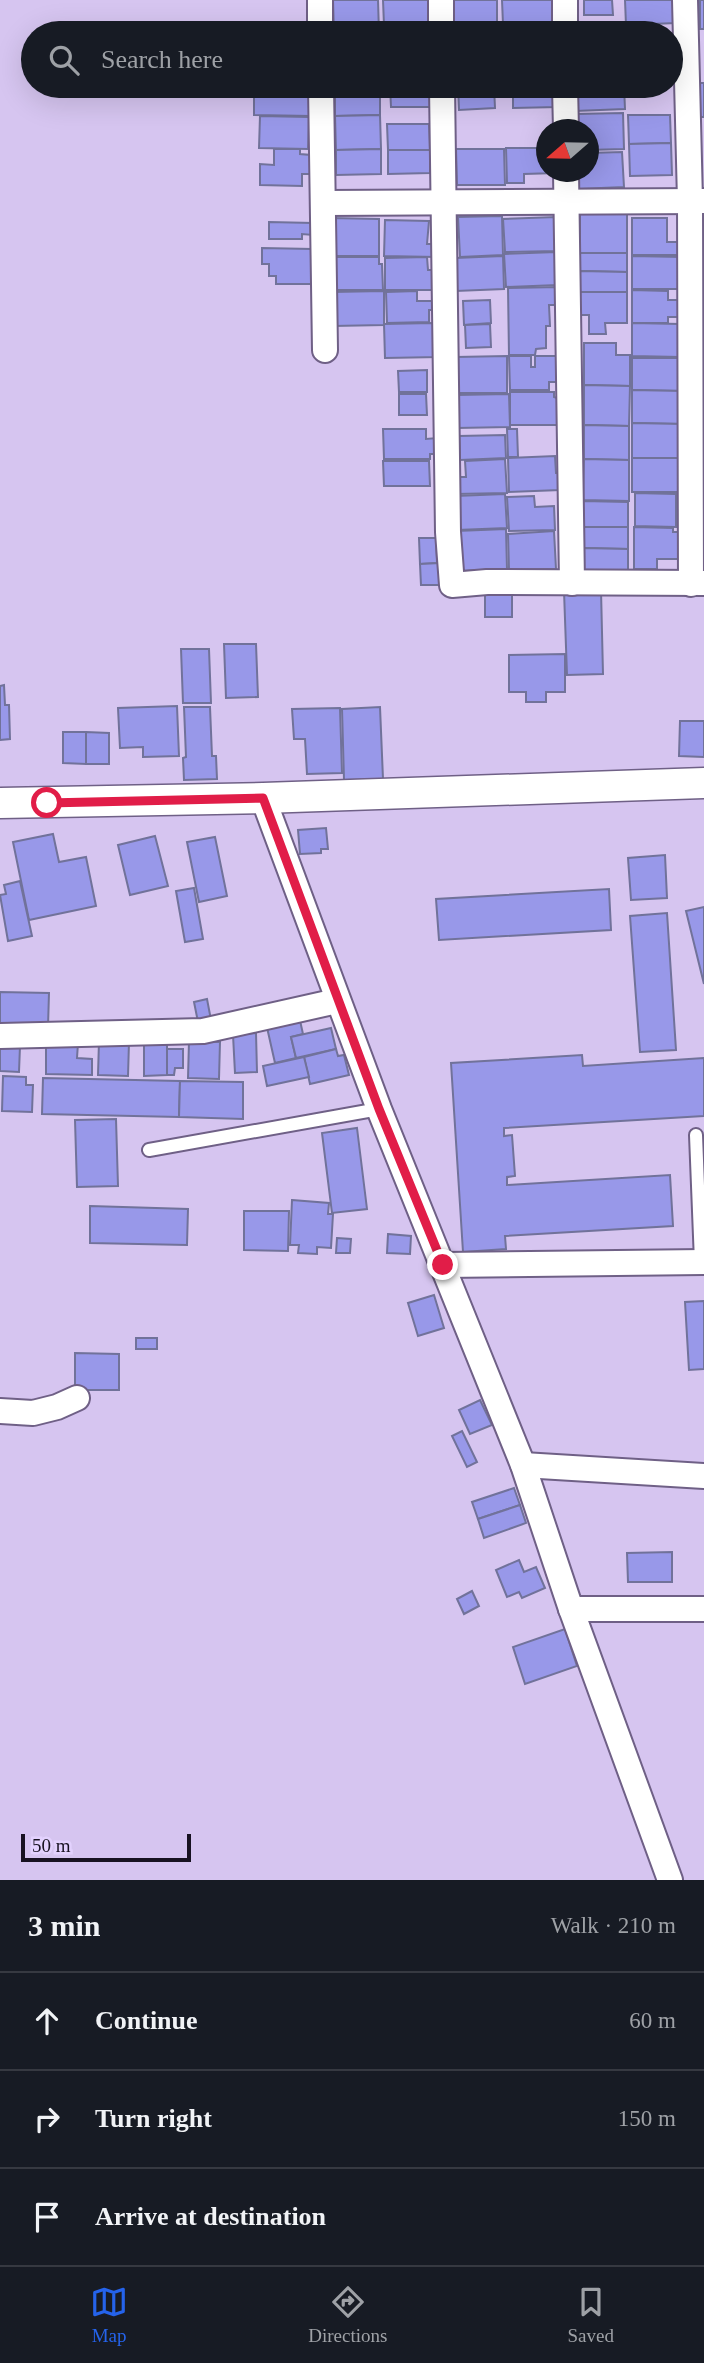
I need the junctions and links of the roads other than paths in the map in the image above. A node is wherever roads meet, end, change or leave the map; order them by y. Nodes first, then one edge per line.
1 (320, 0) edge
2 (441, 0) edge
3 (565, 0) edge
4 (685, 0) edge
5 (320, 21) edge
6 (441, 21) edge
7 (565, 21) edge
8 (321, 98) edge
9 (442, 98) edge
10 (565, 98) edge
11 (566, 119) edge
12 (566, 182) edge
13 (697, 201) edge
14 (444, 202) junction
15 (566, 202) junction
16 (323, 204) junction
17 (325, 350) dead end
18 (572, 583) junction
19 (698, 584) edge
20 (704, 783) edge
21 (263, 798) junction
22 (0, 803) edge
23 (337, 1001) junction
24 (0, 1036) edge
25 (379, 1109) junction
26 (696, 1135) dead end
27 (149, 1150) dead end
28 (703, 1262) edge
29 (443, 1265) junction
30 (77, 1398) dead end
31 (0, 1411) edge
32 (523, 1465) junction
33 (704, 1476) edge
34 (571, 1609) junction
35 (704, 1609) edge
36 (670, 1880) edge

1 - 5 street
2 - 6 street
3 - 7 street
4 - 13 street
8 - 16 street
9 - 14 street
10 - 11 street
12 - 15 street
13 - 15 street
13 - 19 street
14 - 15 street
14 - 16 street
14 - 18 street
15 - 18 street
16 - 17 street
18 - 19 street
20 - 21 street
21 - 22 street
21 - 23 street
23 - 24 street
23 - 25 street
25 - 27 lane
25 - 29 street
26 - 28 lane
28 - 29 street
29 - 32 street
30 - 31 street
32 - 33 street
32 - 34 street
34 - 35 street
34 - 36 street

